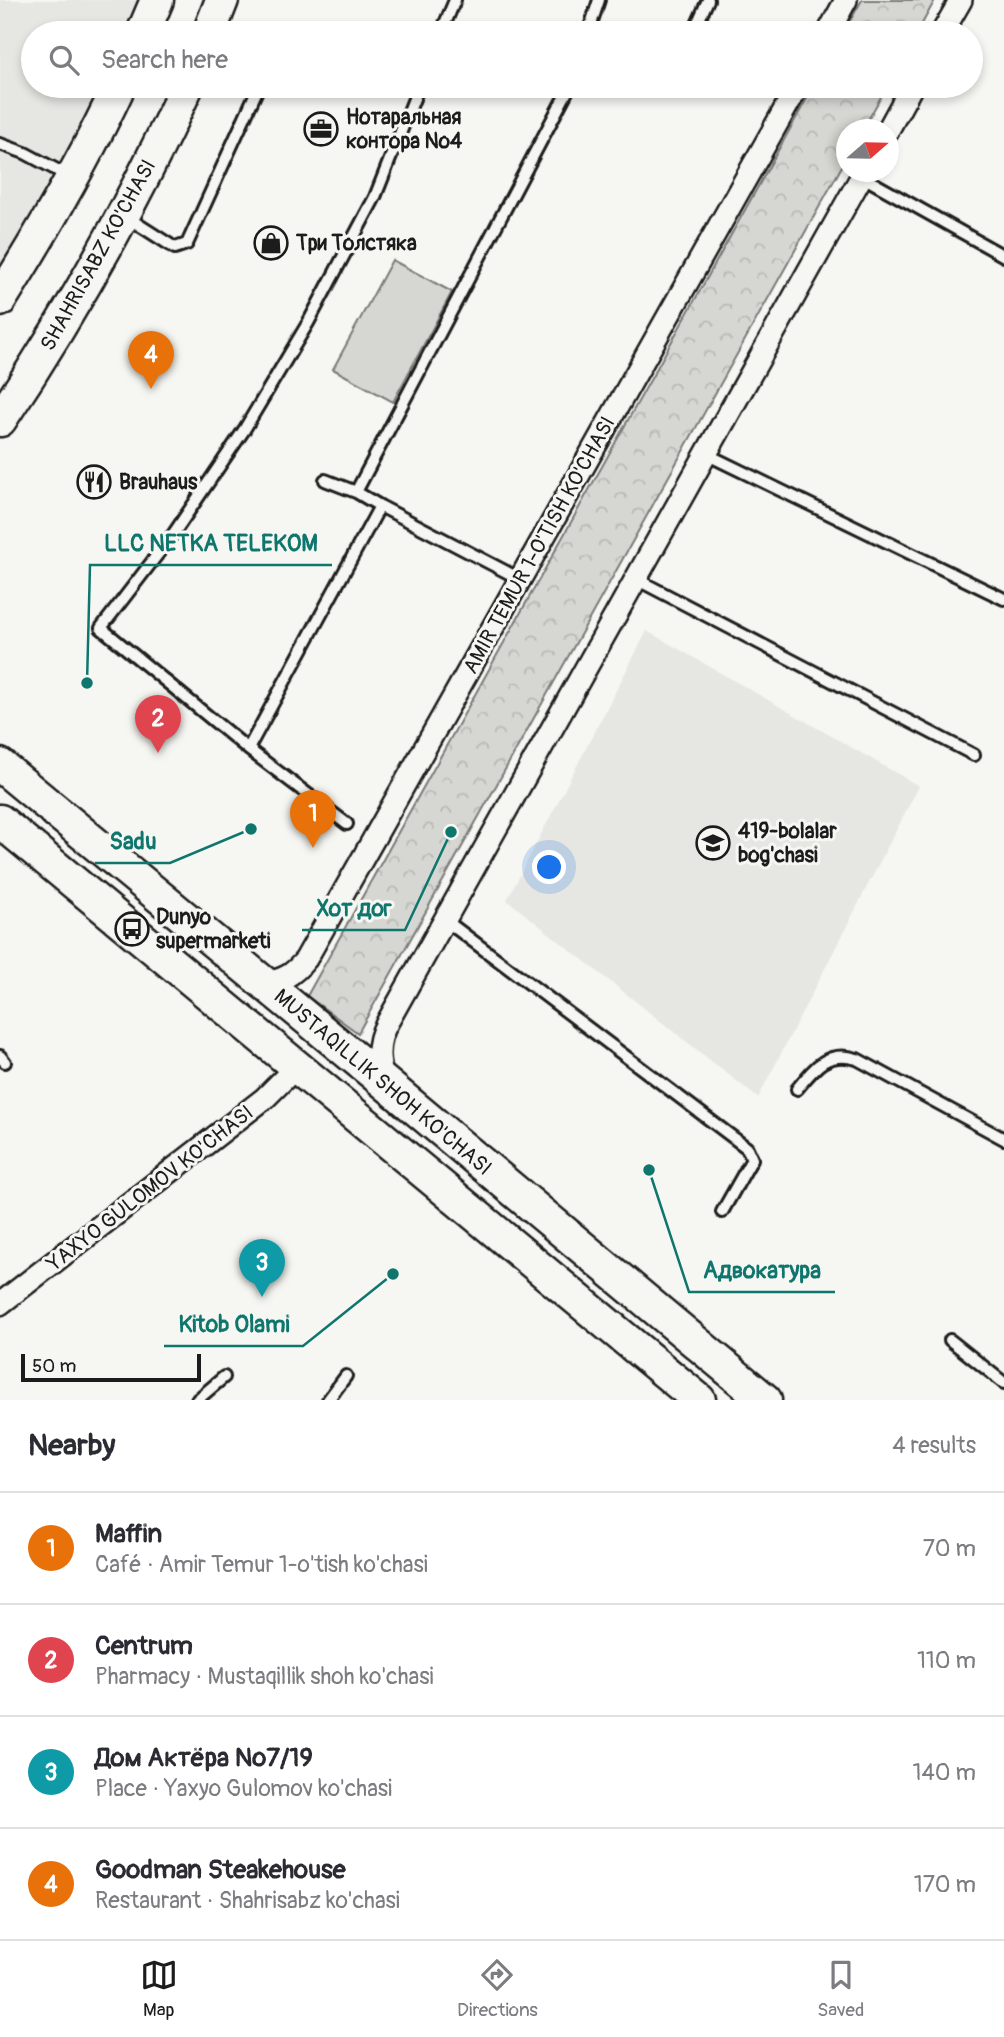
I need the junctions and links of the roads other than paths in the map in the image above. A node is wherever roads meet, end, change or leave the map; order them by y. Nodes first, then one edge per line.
1 (157, 0) edge
2 (222, 0) edge
3 (455, 0) edge
4 (599, 0) edge
5 (708, 0) edge
6 (846, 0) edge
7 (961, 0) edge
8 (148, 21) edge
9 (216, 21) edge
10 (446, 21) edge
11 (592, 21) edge
12 (698, 21) edge
13 (835, 21) edge
14 (949, 21) edge
15 (113, 98) edge
16 (181, 98) edge
17 (253, 98) edge
18 (414, 98) edge
19 (564, 98) edge
20 (791, 98) edge
21 (905, 98) edge
22 (894, 119) edge
23 (0, 144) edge
24 (72, 178) junction
25 (859, 182) edge
26 (877, 182) edge
27 (122, 215) junction
28 (1004, 256) edge
29 (0, 300) edge
30 (0, 419) edge
31 (706, 454) junction
32 (325, 480) dead end
33 (356, 492) junction
34 (380, 506) junction
35 (520, 579) junction
36 (636, 579) junction
37 (1004, 599) edge
38 (248, 749) junction
39 (974, 755) dead end
40 (0, 765) edge
41 (0, 821) edge
42 (347, 824) dead end
43 (444, 920) junction
44 (262, 982) junction
45 (296, 1067) junction
46 (385, 1083) junction
47 (797, 1089) dead end
48 (1004, 1139) edge
49 (722, 1212) dead end
50 (0, 1304) edge
51 (950, 1340) dead end
52 (346, 1376) dead end
53 (224, 1377) dead end
54 (1004, 1383) edge
55 (197, 1400) edge
56 (328, 1400) edge
57 (699, 1400) edge
58 (765, 1400) edge

1 - 8 main road
2 - 9 main road
3 - 10 lane
4 - 11 lane
5 - 12 lane
6 - 13 street
7 - 14 street
15 - 24 main road
16 - 27 main road, SHAHRISABZ KO'CHASI
17 - 27 lane
18 - 38 lane
19 - 33 lane
20 - 35 street, AMIR TEMUR 1-O'TISH KO'CHASI
21 - 22 street
23 - 24 lane
24 - 29 main road
25 - 31 street
26 - 28 lane
27 - 30 main road, SHAHRISABZ KO'CHASI
31 - 36 street
31 - 37 lane
32 - 33 lane
33 - 34 lane
34 - 35 lane
34 - 38 lane
35 - 44 street, AMIR TEMUR 1-O'TISH KO'CHASI
36 - 39 lane
36 - 43 street
38 - 42 lane
40 - 44 main road, MUSTAQILLIK SHOH KO'CHASI
41 - 45 main road, MUSTAQILLIK SHOH KO'CHASI
43 - 46 street
43 - 49 lane
44 - 46 main road, MUSTAQILLIK SHOH KO'CHASI
45 - 50 street, YAXYO GULOMOV KO'CHASI
45 - 57 main road, MUSTAQILLIK SHOH KO'CHASI
46 - 58 main road, MUSTAQILLIK SHOH KO'CHASI
47 - 48 lane
51 - 54 lane
52 - 56 lane
53 - 55 lane

